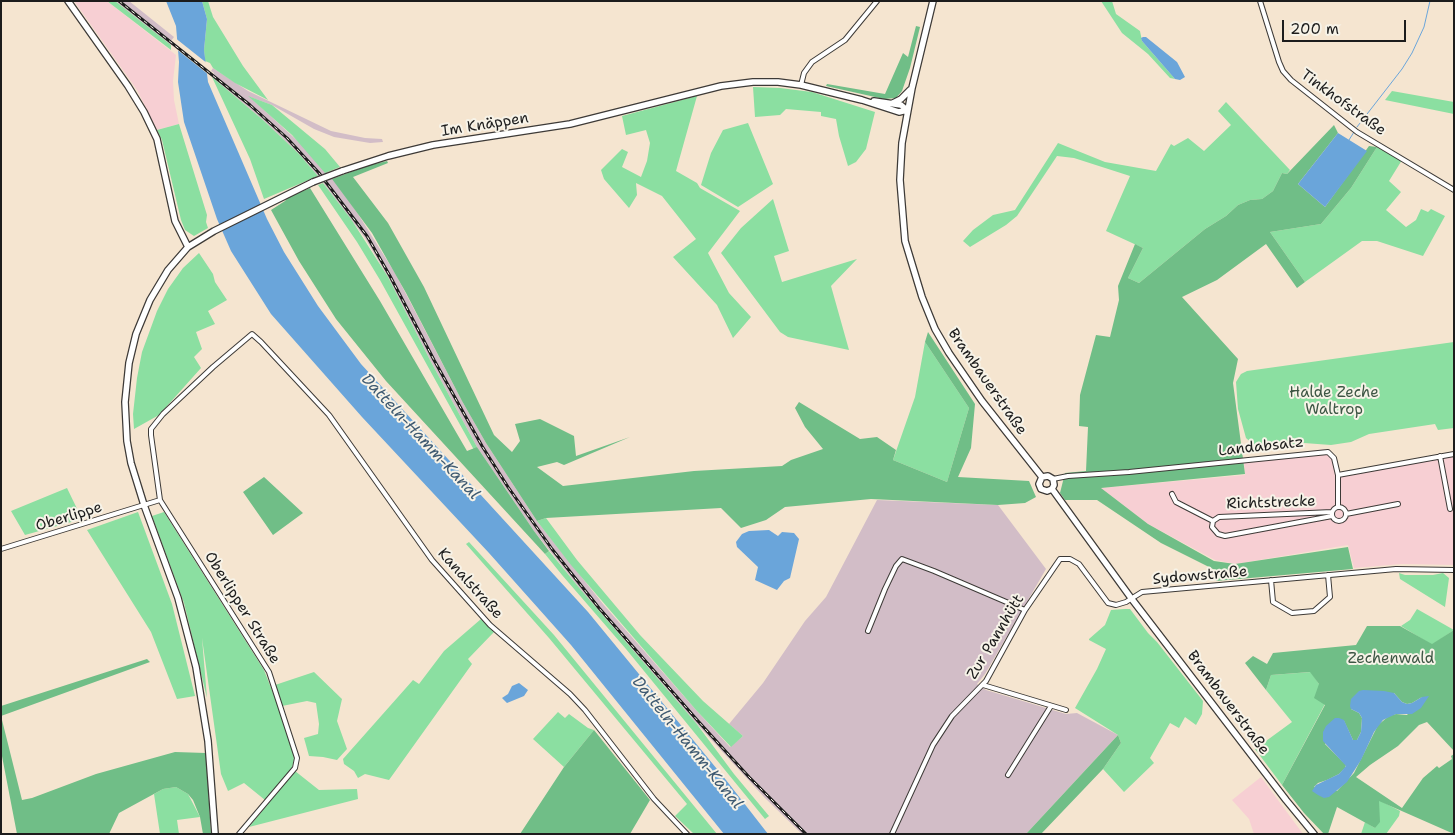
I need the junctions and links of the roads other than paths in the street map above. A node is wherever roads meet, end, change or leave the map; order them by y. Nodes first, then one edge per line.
1 (68, 1) edge
2 (878, 1) edge
3 (933, 1) edge
4 (1260, 1) edge
5 (801, 85) junction
6 (912, 88) junction
7 (862, 100) junction
8 (893, 103) junction
9 (907, 110) junction
10 (1454, 190) edge
11 (188, 247) junction
12 (252, 334) joint
13 (1454, 454) edge
14 (1440, 456) junction
15 (1338, 475) junction
16 (1042, 478) junction
17 (1053, 479) junction
18 (1052, 489) junction
19 (1172, 494) dead end
20 (160, 500) junction
21 (1398, 504) dead end
22 (144, 505) junction
23 (1338, 507) junction
24 (1450, 509) dead end
25 (1332, 514) junction
26 (1346, 514) junction
27 (1213, 521) junction
28 (1, 549) edge
29 (1454, 570) edge
30 (1328, 575) junction
31 (1271, 580) junction
32 (1131, 598) junction
33 (1025, 610) junction
34 (868, 631) dead end
35 (983, 685) junction
36 (1051, 706) junction
37 (1066, 710) dead end
38 (1008, 775) dead end
39 (215, 834) edge
40 (239, 834) edge
41 (688, 834) edge
42 (892, 834) edge
43 (1314, 834) edge

1 - 11 street
2 - 5 street
3 - 6 street, Brambauerstraße
4 - 10 street, Tinkhofstraße
5 - 7 street, Im Knäppen
5 - 11 street, Im Knäppen, bridge
6 - 8 street
6 - 9 street, Brambauerstraße
7 - 8 street
7 - 9 street, Im Knäppen
8 - 9 street
9 - 16 street, Brambauerstraße
11 - 22 street
12 - 20 street, Oberlipper Straße
12 - 41 street, Kanalstraße
13 - 14 street
14 - 15 street
14 - 24 street
15 - 17 street, Landabsatz
15 - 23 street, Richtstrecke
16 - 17 street
16 - 18 street
17 - 18 street
18 - 32 street, Brambauerstraße
19 - 27 street, Richtstrecke
20 - 22 street
20 - 40 street, Oberlipper Straße
21 - 26 street, Richtstrecke
22 - 28 street, Oberlippe
22 - 39 street
23 - 25 street, Richtstrecke
23 - 26 street, Richtstrecke
25 - 26 street, Richtstrecke
25 - 27 street, Richtstrecke
25 - 27 street, Richtstrecke
29 - 30 street, Sydowstraße
30 - 31 street, Sydowstraße
30 - 31 street
31 - 32 street, Sydowstraße
32 - 33 street, Zur Pannhütt
32 - 43 street, Brambauerstraße
33 - 34 street
33 - 35 street, Zur Pannhütt
35 - 36 street
35 - 42 street, Zur Pannhütt
36 - 37 street
36 - 38 street

